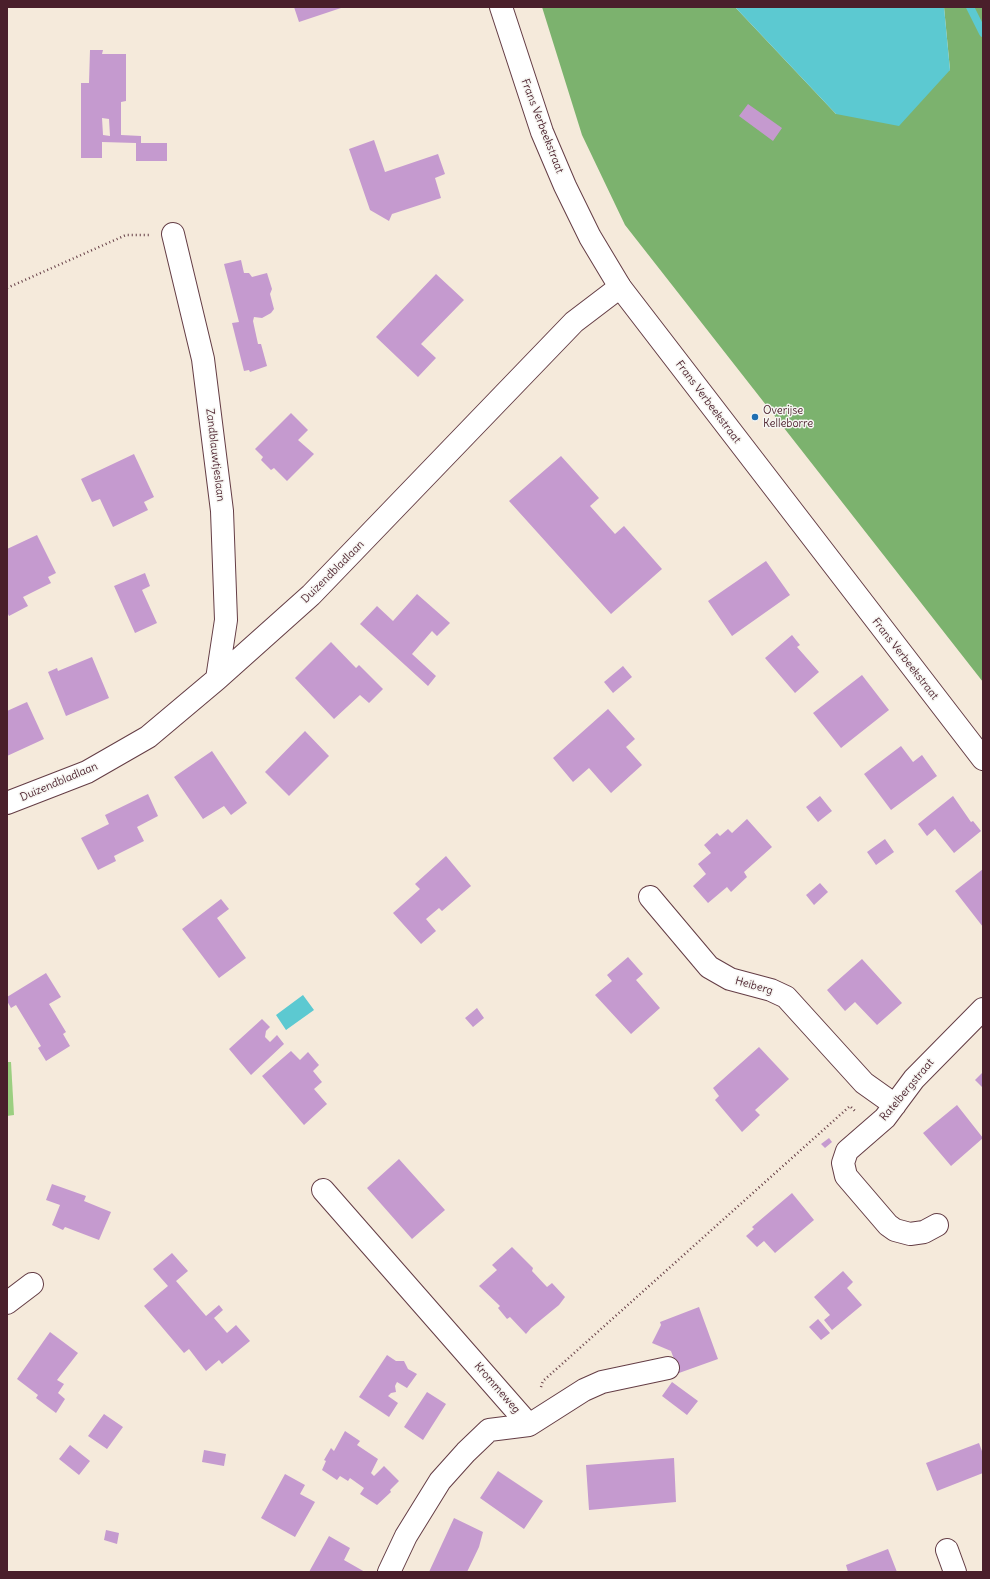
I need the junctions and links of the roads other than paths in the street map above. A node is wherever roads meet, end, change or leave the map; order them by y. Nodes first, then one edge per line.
1 (501, 7) edge
2 (173, 234) road end
3 (620, 287) junction
4 (217, 679) junction
5 (983, 759) edge
6 (7, 803) edge
7 (650, 897) dead end
8 (983, 1009) edge
9 (895, 1105) junction
10 (323, 1190) dead end
11 (937, 1225) dead end
12 (32, 1284) dead end
13 (7, 1303) edge
14 (668, 1368) dead end
15 (529, 1425) junction
16 (947, 1550) dead end
17 (390, 1572) edge
18 (955, 1572) edge

1 - 3 street, Frans Verbeekstraat
2 - 4 street, Zandblauwtjeslaan
3 - 4 street, Duizendbladlaan
3 - 5 street, Frans Verbeekstraat
4 - 6 street, Duizendbladlaan
7 - 9 street, Heiberg
8 - 9 street, Ratelbergstraat
9 - 11 street, Ratelbergstraat
10 - 15 street, Krommeweg
12 - 13 street
14 - 15 street
15 - 17 street, Krommeweg
16 - 18 street

